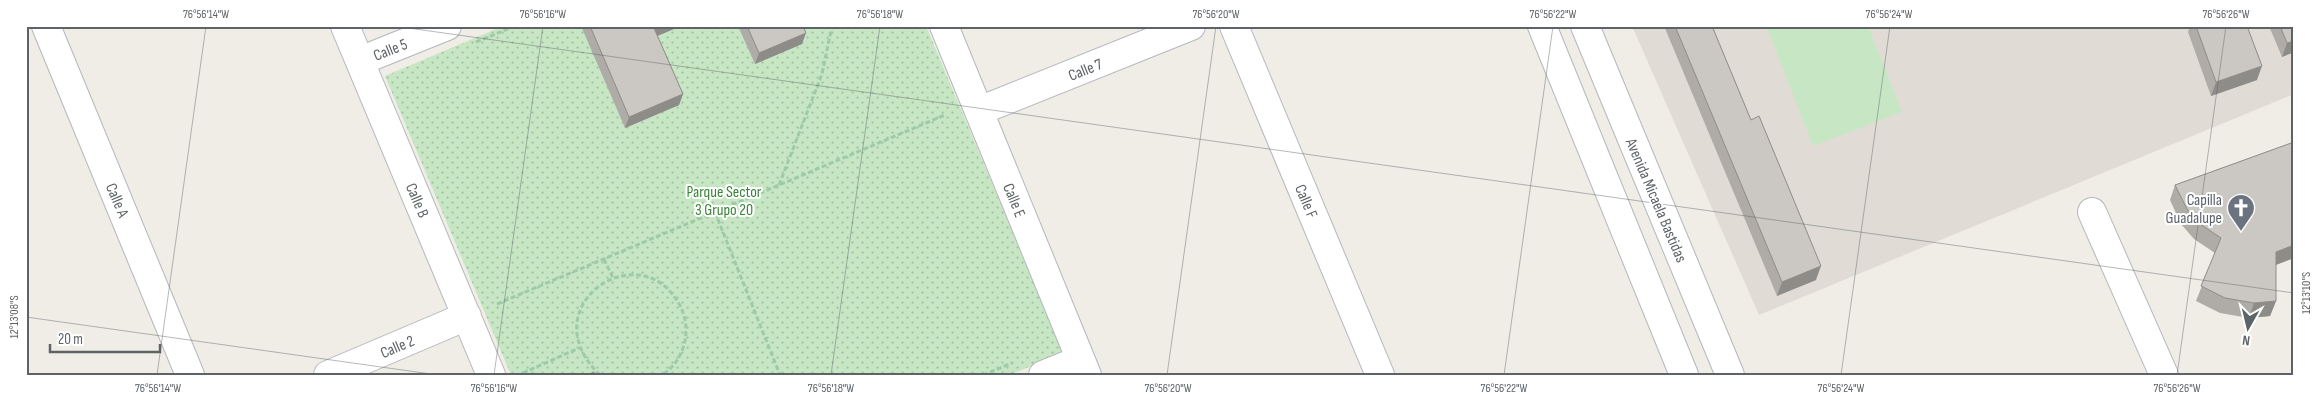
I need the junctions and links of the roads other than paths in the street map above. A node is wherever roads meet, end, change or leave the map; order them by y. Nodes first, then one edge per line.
1 (46, 26) edge
2 (346, 26) edge
3 (447, 26) edge
4 (944, 26) edge
5 (1191, 26) edge
6 (1234, 26) edge
7 (1542, 26) edge
8 (1585, 26) edge
9 (360, 61) junction
10 (977, 107) junction
11 (2092, 212) dead end
12 (467, 316) junction
13 (1084, 367) edge
14 (190, 375) edge
15 (328, 375) edge
16 (491, 375) edge
17 (1042, 375) edge
18 (1380, 375) edge
19 (1684, 375) edge
20 (1730, 375) edge
21 (2164, 375) edge

1 - 14 street, Calle A
2 - 9 street, Calle B
3 - 9 street, Calle 5
4 - 10 street, Calle E
5 - 10 street, Calle 7
6 - 18 street, Calle F
7 - 19 street
8 - 20 street, Avenida Micaela Bastidas
9 - 12 street, Calle B
10 - 13 street, Calle E
11 - 21 street
12 - 15 street, Calle 2
12 - 16 street, Calle B
13 - 17 street

